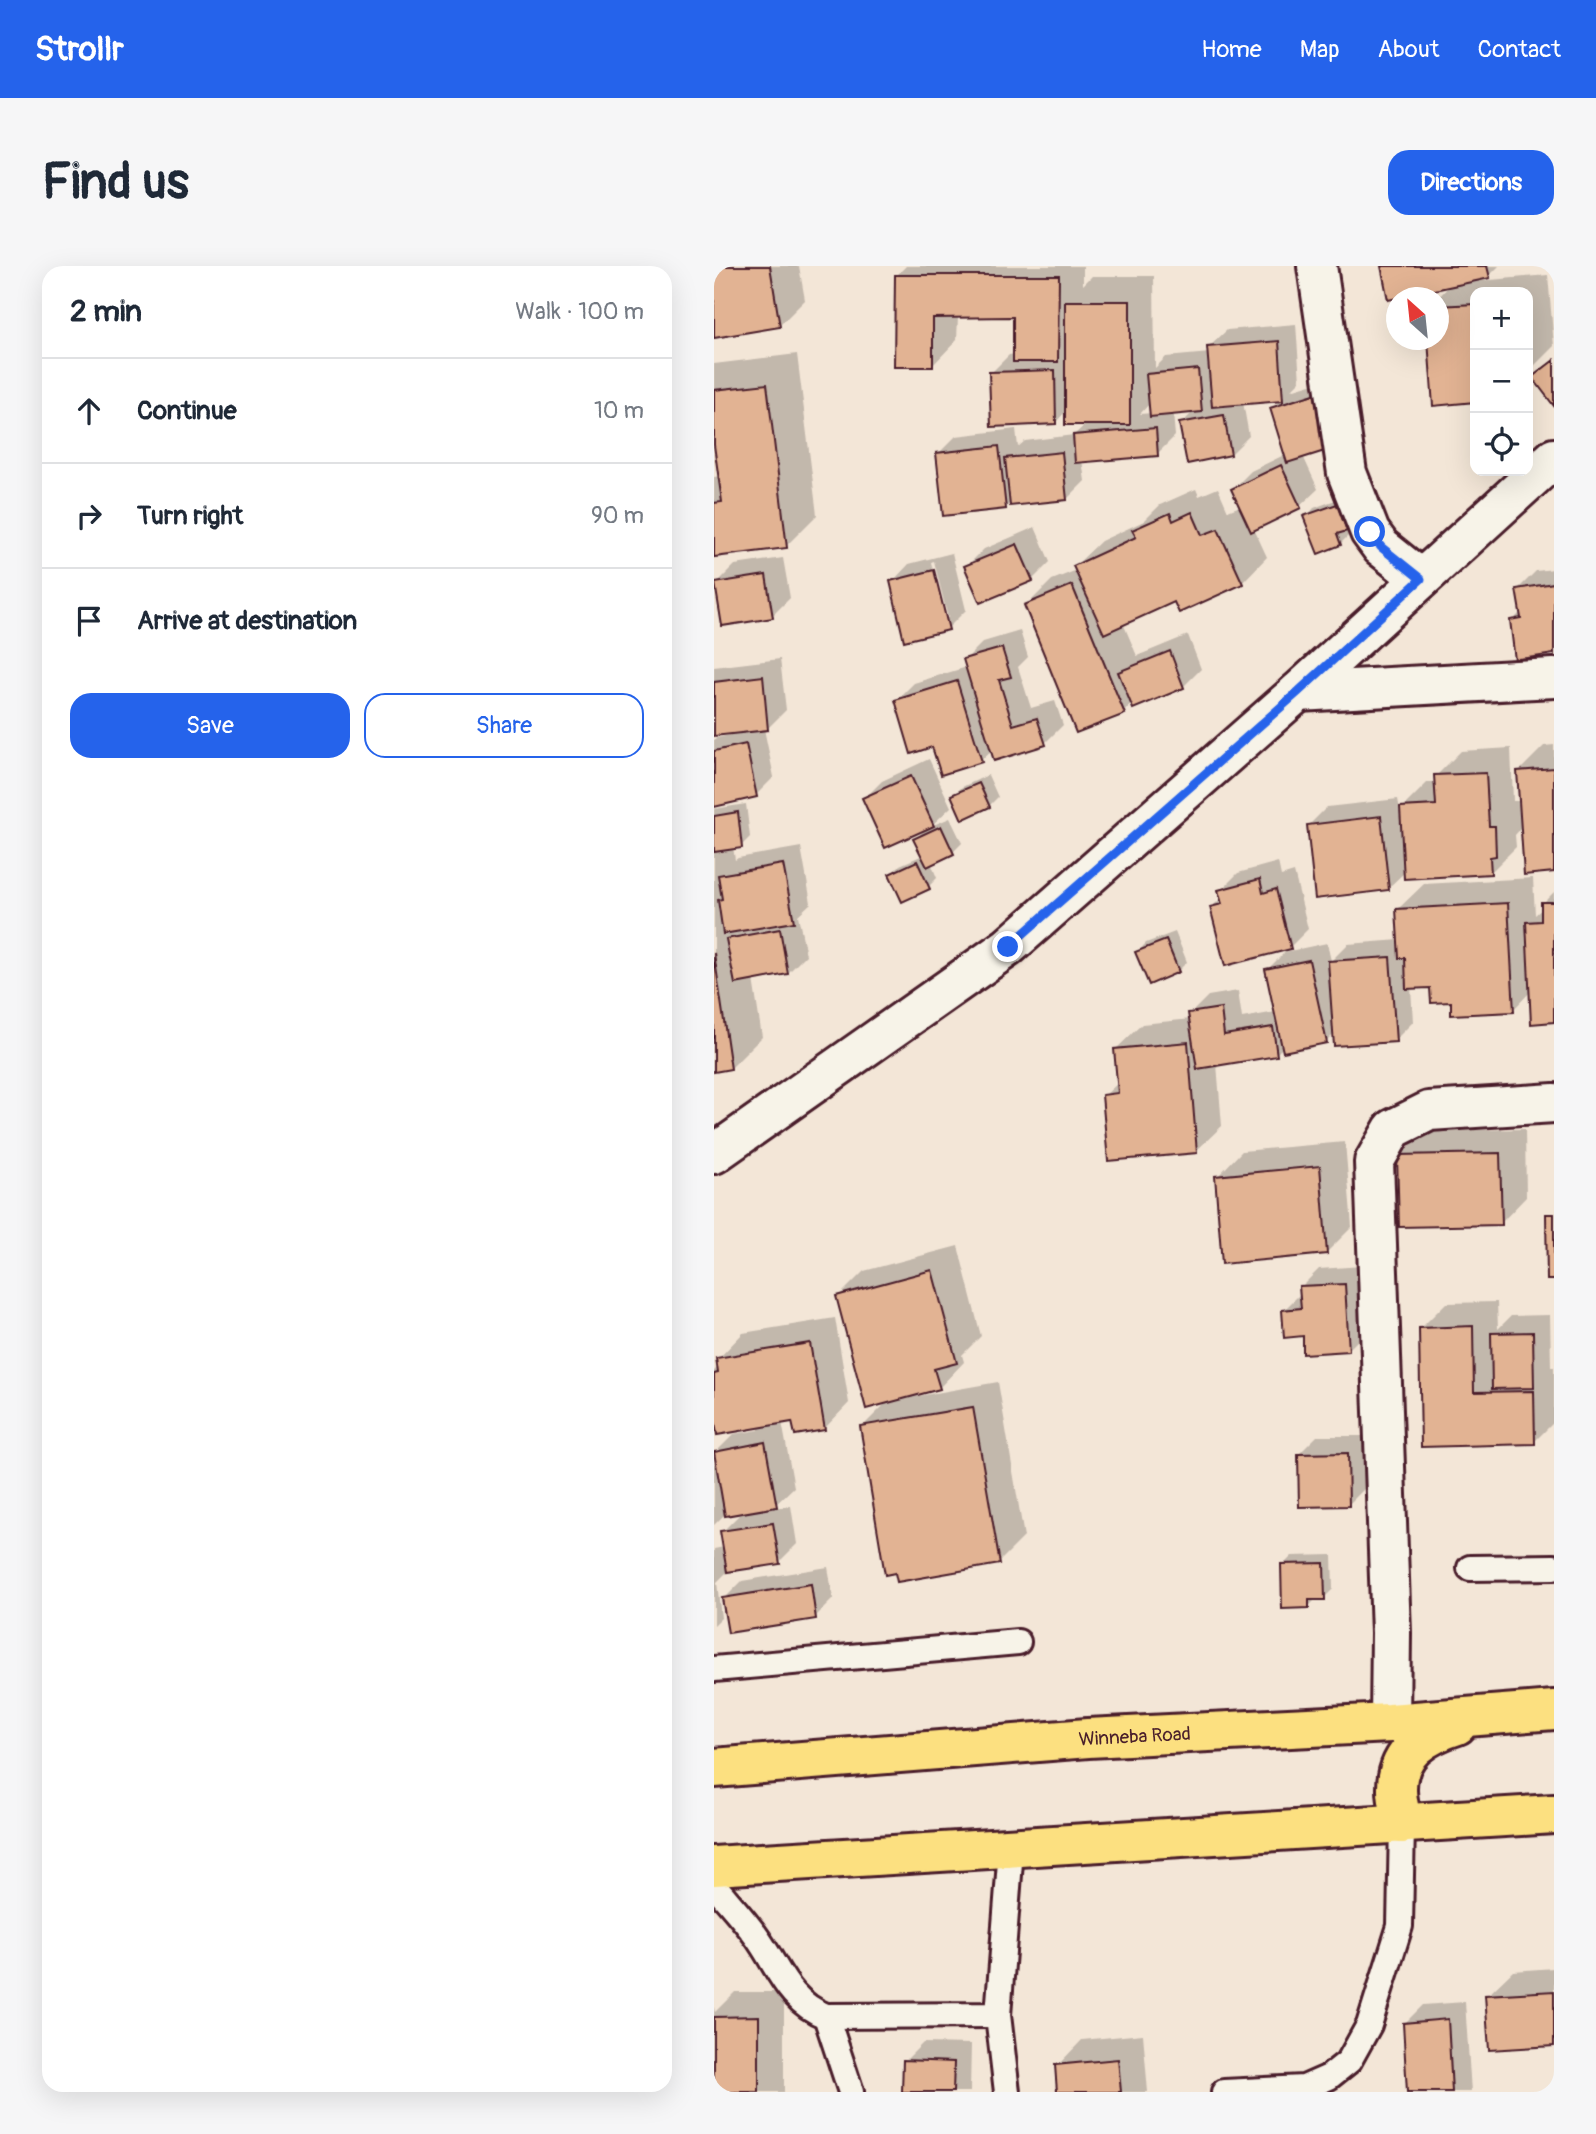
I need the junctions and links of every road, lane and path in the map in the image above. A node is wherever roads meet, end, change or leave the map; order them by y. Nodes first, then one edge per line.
1 (1317, 266) edge
2 (1554, 458) edge
3 (1421, 579) junction
4 (1554, 678) edge
5 (1298, 692) junction
6 (1554, 1103) edge
7 (714, 1154) edge
8 (1554, 1567) edge
9 (1470, 1568) dead end
10 (1018, 1642) dead end
11 (714, 1669) edge
12 (1554, 1710) edge
13 (1493, 1714) junction
14 (1390, 1723) junction
15 (714, 1768) edge
16 (1554, 1814) edge
17 (1402, 1824) junction
18 (1011, 1849) junction
19 (714, 1866) edge
20 (714, 1885) edge
21 (998, 2015) junction
22 (826, 2016) junction
23 (850, 2092) edge
24 (1007, 2092) edge
25 (1224, 2092) edge

1 - 3 street
2 - 3 street
3 - 5 street
4 - 5 street
5 - 7 street
6 - 14 street
8 - 9 lane
10 - 11 lane
12 - 13 highway, Winneba Road
13 - 14 highway, Winneba Road
13 - 17 highway
14 - 15 highway, Winneba Road
16 - 17 highway
17 - 18 highway
17 - 25 lane
18 - 19 highway
18 - 21 lane
20 - 22 lane
21 - 22 lane
21 - 24 lane
22 - 23 lane

